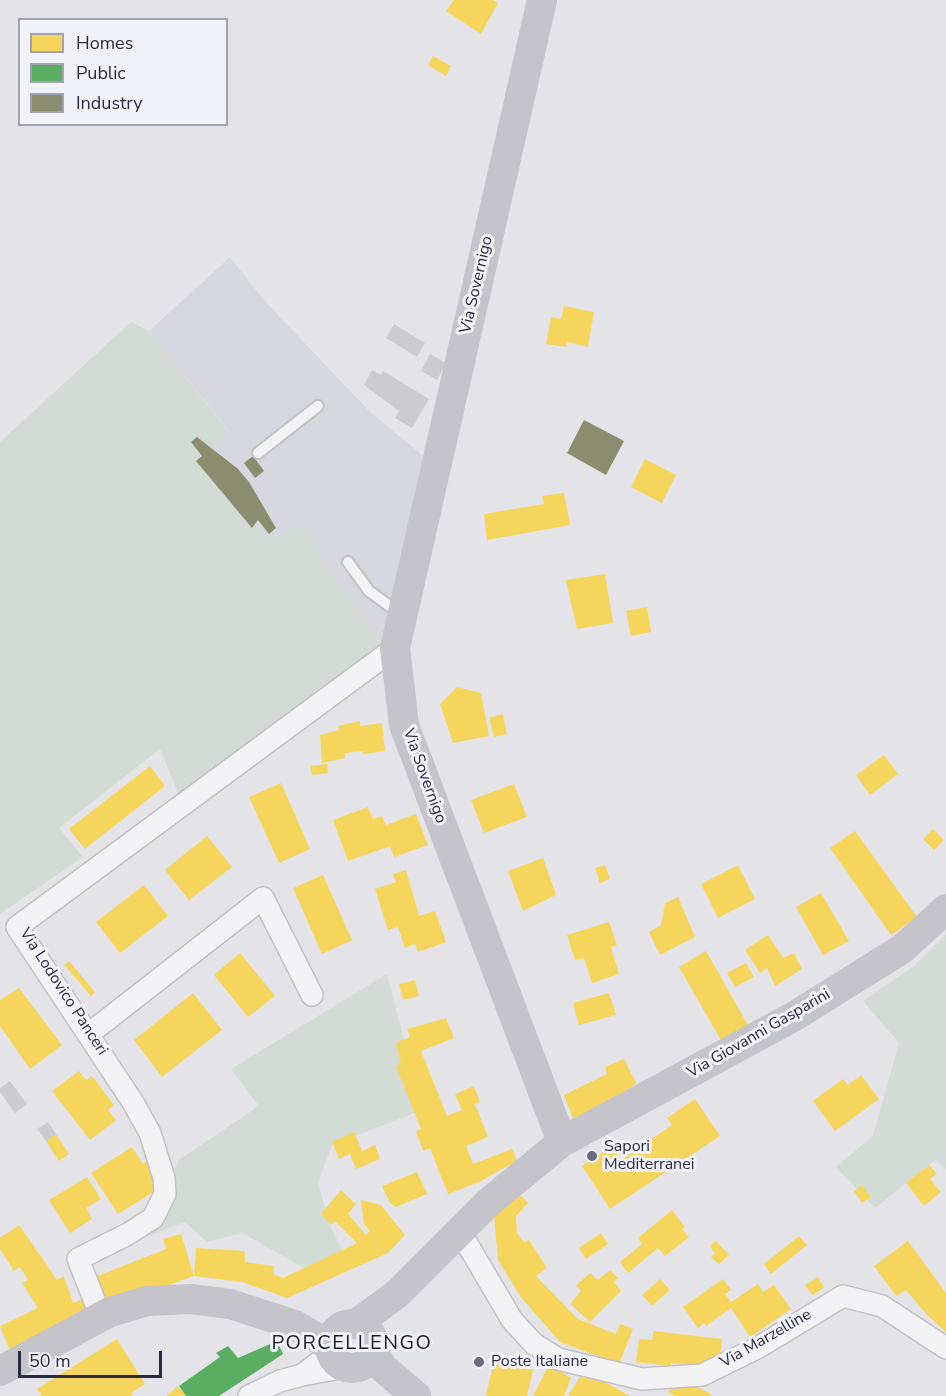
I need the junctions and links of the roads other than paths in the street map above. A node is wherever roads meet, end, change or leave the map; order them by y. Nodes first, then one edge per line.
1 (542, 0) edge
2 (318, 406) dead end
3 (258, 453) dead end
4 (348, 562) dead end
5 (402, 615) junction
6 (395, 648) junction
7 (946, 909) edge
8 (312, 995) dead end
9 (90, 1033) junction
10 (562, 1142) junction
11 (459, 1230) junction
12 (101, 1317) junction
13 (351, 1347) junction
14 (946, 1348) edge
15 (0, 1371) edge
16 (412, 1393) edge
17 (249, 1396) edge

1 - 5 main road, Via Sovernigo
2 - 3 lane
4 - 5 lane
5 - 6 main road, Via Sovernigo
6 - 9 street, Via Lodovico Panceri
6 - 10 main road, Via Sovernigo
7 - 10 main road, Via Giovanni Gasparini
8 - 9 street
9 - 12 street, Via Lodovico Panceri
10 - 11 main road
11 - 13 main road
11 - 14 street, Via Marzelline
12 - 13 main road
12 - 15 main road
13 - 16 main road
13 - 17 street

